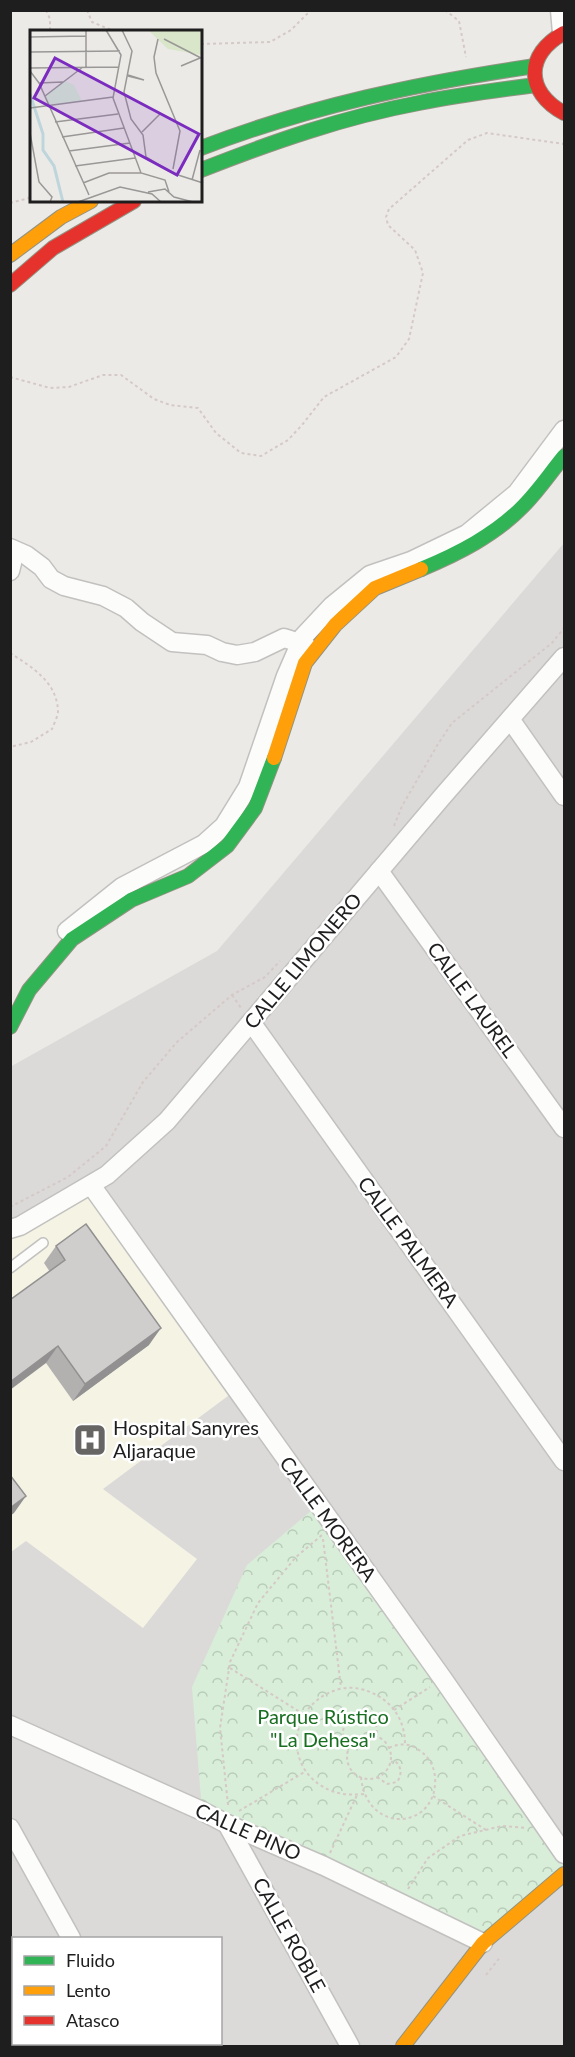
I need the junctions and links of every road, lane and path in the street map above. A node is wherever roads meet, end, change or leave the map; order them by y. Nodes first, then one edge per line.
1 (46, 10) edge
2 (87, 10) edge
3 (311, 10) edge
4 (445, 10) edge
5 (560, 10) edge
6 (50, 30) edge
7 (112, 30) edge
8 (563, 33) edge
9 (202, 44) edge
10 (535, 66) junction
11 (470, 75) junction
12 (536, 85) junction
13 (564, 113) edge
14 (564, 144) edge
15 (202, 148) edge
16 (202, 170) edge
17 (30, 196) edge
18 (89, 202) edge
19 (132, 202) edge
20 (10, 203) edge
21 (10, 255) edge
22 (10, 285) edge
23 (10, 377) edge
24 (564, 430) edge
25 (564, 456) edge
26 (10, 550) edge
27 (10, 571) edge
28 (564, 628) edge
29 (307, 648) junction
30 (10, 653) edge
31 (564, 657) edge
32 (510, 719) junction
33 (10, 747) edge
34 (564, 796) edge
35 (390, 832) dead end
36 (379, 871) junction
37 (280, 961) dead end
38 (10, 1001) edge
39 (251, 1022) junction
40 (10, 1027) edge
41 (564, 1128) edge
42 (91, 1185) junction
43 (10, 1207) edge
44 (10, 1228) edge
45 (44, 1243) dead end
46 (10, 1268) edge
47 (564, 1461) edge
48 (328, 1531) junction
49 (230, 1668) junction
50 (443, 1679) junction
51 (341, 1688) junction
52 (394, 1710) junction
53 (303, 1714) junction
54 (10, 1725) edge
55 (376, 1736) junction
56 (405, 1744) junction
57 (350, 1747) junction
58 (389, 1748) junction
59 (390, 1762) junction
60 (306, 1771) junction
61 (361, 1777) junction
62 (377, 1777) junction
63 (358, 1794) junction
64 (364, 1794) junction
65 (433, 1796) junction
66 (229, 1820) junction
67 (543, 1824) junction
68 (10, 1828) edge
69 (486, 1830) junction
70 (564, 1854) edge
71 (324, 1866) junction
72 (564, 1874) edge
73 (400, 1902) junction
74 (70, 1937) edge
75 (483, 1943) junction
76 (507, 1948) dead end
77 (479, 1983) dead end
78 (350, 2046) edge
79 (403, 2046) edge

1 - 6 path
2 - 7 path
3 - 9 path
4 - 11 path
5 - 8 street
8 - 10 street
10 - 11 street
10 - 12 street
11 - 15 street
12 - 13 street
12 - 16 street
14 - 23 path
17 - 20 path
18 - 21 street
19 - 22 street
24 - 29 street
25 - 29 street
26 - 27 street
26 - 29 street
28 - 35 path
29 - 38 street
29 - 40 street
30 - 33 path
31 - 32 street, CALLE LIMONERO
32 - 34 street
32 - 36 street, CALLE LIMONERO
36 - 39 street, CALLE LIMONERO
36 - 41 street, CALLE LAUREL
37 - 43 path
39 - 42 street, CALLE LIMONERO
39 - 47 street, CALLE PALMERA
42 - 44 street, CALLE LIMONERO
42 - 48 street, CALLE MORERA
45 - 46 lane
48 - 49 path
48 - 50 street, CALLE MORERA
48 - 51 path
49 - 53 path
49 - 66 path
50 - 52 path
50 - 67 street, CALLE MORERA
51 - 52 path
51 - 53 path
52 - 56 path
53 - 60 path
54 - 66 street, CALLE PINO
55 - 57 path
55 - 57 path
55 - 58 path
56 - 58 path
56 - 65 path
57 - 61 path
58 - 59 path
59 - 62 path
59 - 62 path
60 - 63 path
60 - 66 path
61 - 62 path
61 - 64 path
63 - 64 path
63 - 71 path
64 - 65 path
65 - 69 path
66 - 71 street, CALLE PINO
66 - 78 street, CALLE ROBLE
67 - 69 path
67 - 70 street, CALLE MORERA
68 - 74 street
69 - 73 path
71 - 73 street, CALLE PINO
72 - 75 street
73 - 75 street, CALLE PINO
75 - 79 street
76 - 77 path

